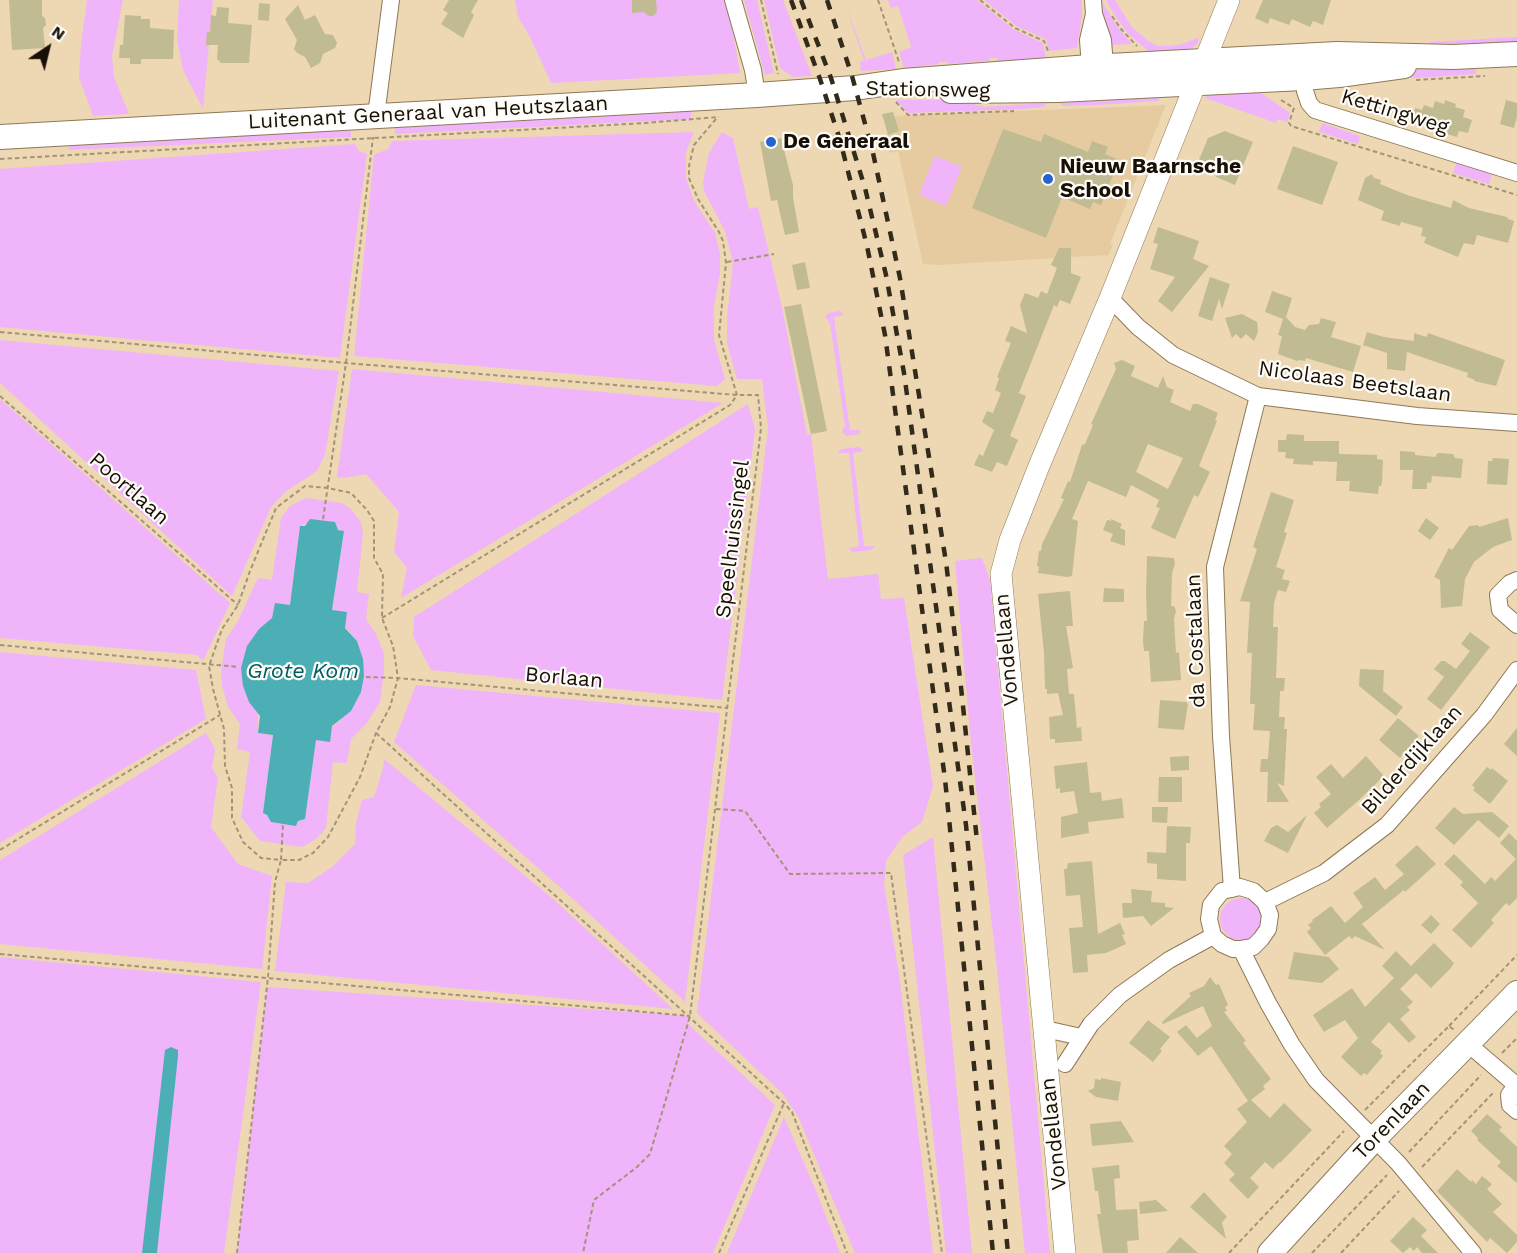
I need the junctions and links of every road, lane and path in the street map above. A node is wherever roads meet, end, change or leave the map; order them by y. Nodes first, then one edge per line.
1 (391, 0) edge
2 (733, 0) edge
3 (761, 0) edge
4 (878, 0) edge
5 (980, 0) edge
6 (1229, 0) edge
7 (1099, 8) edge
8 (1139, 47) dead end
9 (1048, 51) dead end
10 (1517, 54) edge
11 (1302, 67) junction
12 (1201, 72) junction
13 (1098, 74) junction
14 (903, 81) junction
15 (780, 82) dead end
16 (855, 88) junction
17 (757, 95) junction
18 (1294, 108) dead end
19 (724, 114) dead end
20 (716, 119) junction
21 (374, 127) junction
22 (0, 137) edge
23 (0, 159) edge
24 (1517, 173) edge
25 (1517, 195) edge
26 (774, 254) dead end
27 (726, 263) junction
28 (1110, 298) junction
29 (0, 332) edge
30 (346, 363) junction
31 (737, 395) junction
32 (0, 396) edge
33 (1257, 396) junction
34 (1517, 423) edge
35 (328, 488) junction
36 (323, 519) dead end
37 (1517, 580) edge
38 (238, 605) junction
39 (382, 618) junction
40 (1517, 625) edge
41 (0, 645) edge
42 (209, 666) junction
43 (239, 667) dead end
44 (1517, 670) edge
45 (366, 676) dead end
46 (398, 678) junction
47 (728, 708) junction
48 (220, 715) junction
49 (376, 733) junction
50 (715, 808) junction
51 (283, 824) dead end
52 (0, 850) edge
53 (281, 860) junction
54 (1233, 889) junction
55 (1266, 902) junction
56 (1213, 936) junction
57 (1241, 949) junction
58 (0, 954) edge
59 (1517, 955) edge
60 (268, 977) junction
61 (1517, 993) edge
62 (690, 1016) junction
63 (1449, 1026) junction
64 (1045, 1029) junction
65 (1081, 1037) junction
66 (1461, 1037) junction
67 (1517, 1038) edge
68 (1065, 1064) dead end
69 (1491, 1065) junction
70 (1514, 1082) edge
71 (784, 1103) junction
72 (1517, 1111) edge
73 (1356, 1120) junction
74 (1374, 1138) junction
75 (1398, 1163) junction
76 (1411, 1178) junction
77 (237, 1253) edge
78 (583, 1253) edge
79 (720, 1253) edge
80 (847, 1253) edge
81 (942, 1253) edge
82 (1065, 1253) edge
83 (1229, 1253) edge
84 (1270, 1253) edge
85 (1312, 1253) edge
86 (1341, 1253) edge
87 (1473, 1253) edge

1 - 21 street
2 - 17 street
3 - 15 path
4 - 14 path
5 - 9 path
6 - 12 street, Vondellaan
7 - 8 path
7 - 13 street
10 - 11 main road, Stationsweg
11 - 12 main road, Stationsweg
11 - 24 street, Kettingweg
12 - 13 main road, Stationsweg
12 - 28 street, Vondellaan
13 - 14 main road, Stationsweg
13 - 16 main road, Stationsweg
14 - 16 main road, Stationsweg
16 - 17 main road, Luitenant Generaal van Heutszlaan
17 - 21 main road, Luitenant Generaal van Heutszlaan
18 - 25 path
19 - 20 path, Luitenant Generaal van Heutszlaan
20 - 21 path, Luitenant Generaal van Heutszlaan
20 - 27 path
21 - 22 main road, Luitenant Generaal van Heutszlaan
21 - 23 path, Luitenant Generaal van Heutszlaan
21 - 30 path
26 - 27 path
27 - 31 path
28 - 33 street, Nicolaas Beetslaan
28 - 64 street, Vondellaan
29 - 30 path
30 - 31 path
30 - 35 path
31 - 39 path
31 - 47 path, Speelhuissingel
32 - 38 path, Poortlaan
33 - 34 street, Nicolaas Beetslaan
33 - 54 street, da Costalaan
35 - 36 path
35 - 38 path
35 - 39 path
37 - 40 street
38 - 42 path
39 - 46 path
41 - 42 path
42 - 43 path
42 - 48 path
44 - 55 street, Bilderdijklaan
45 - 46 path, Borlaan
46 - 47 path, Borlaan
46 - 49 path
47 - 50 path
48 - 52 path
48 - 53 path
49 - 53 path
49 - 62 path
50 - 62 path
50 - 81 path
51 - 53 path
53 - 60 path
54 - 55 street
54 - 56 street
55 - 57 street
56 - 57 street
56 - 65 street
57 - 73 street
58 - 60 path
59 - 63 path
60 - 62 path
60 - 77 path
61 - 66 main road, Torenlaan
62 - 71 path
62 - 78 path
63 - 66 path
63 - 73 path
64 - 65 street
64 - 82 street, Vondellaan
65 - 68 street
66 - 69 street
66 - 74 main road, Torenlaan
67 - 69 path, Torenlaan
69 - 70 street
69 - 75 path, Torenlaan
70 - 72 street
70 - 76 path
71 - 79 path
71 - 80 path
73 - 74 street
73 - 83 path
74 - 75 street
74 - 84 main road, Torenlaan
75 - 76 street
75 - 85 path, Torenlaan
76 - 86 path
76 - 87 street

